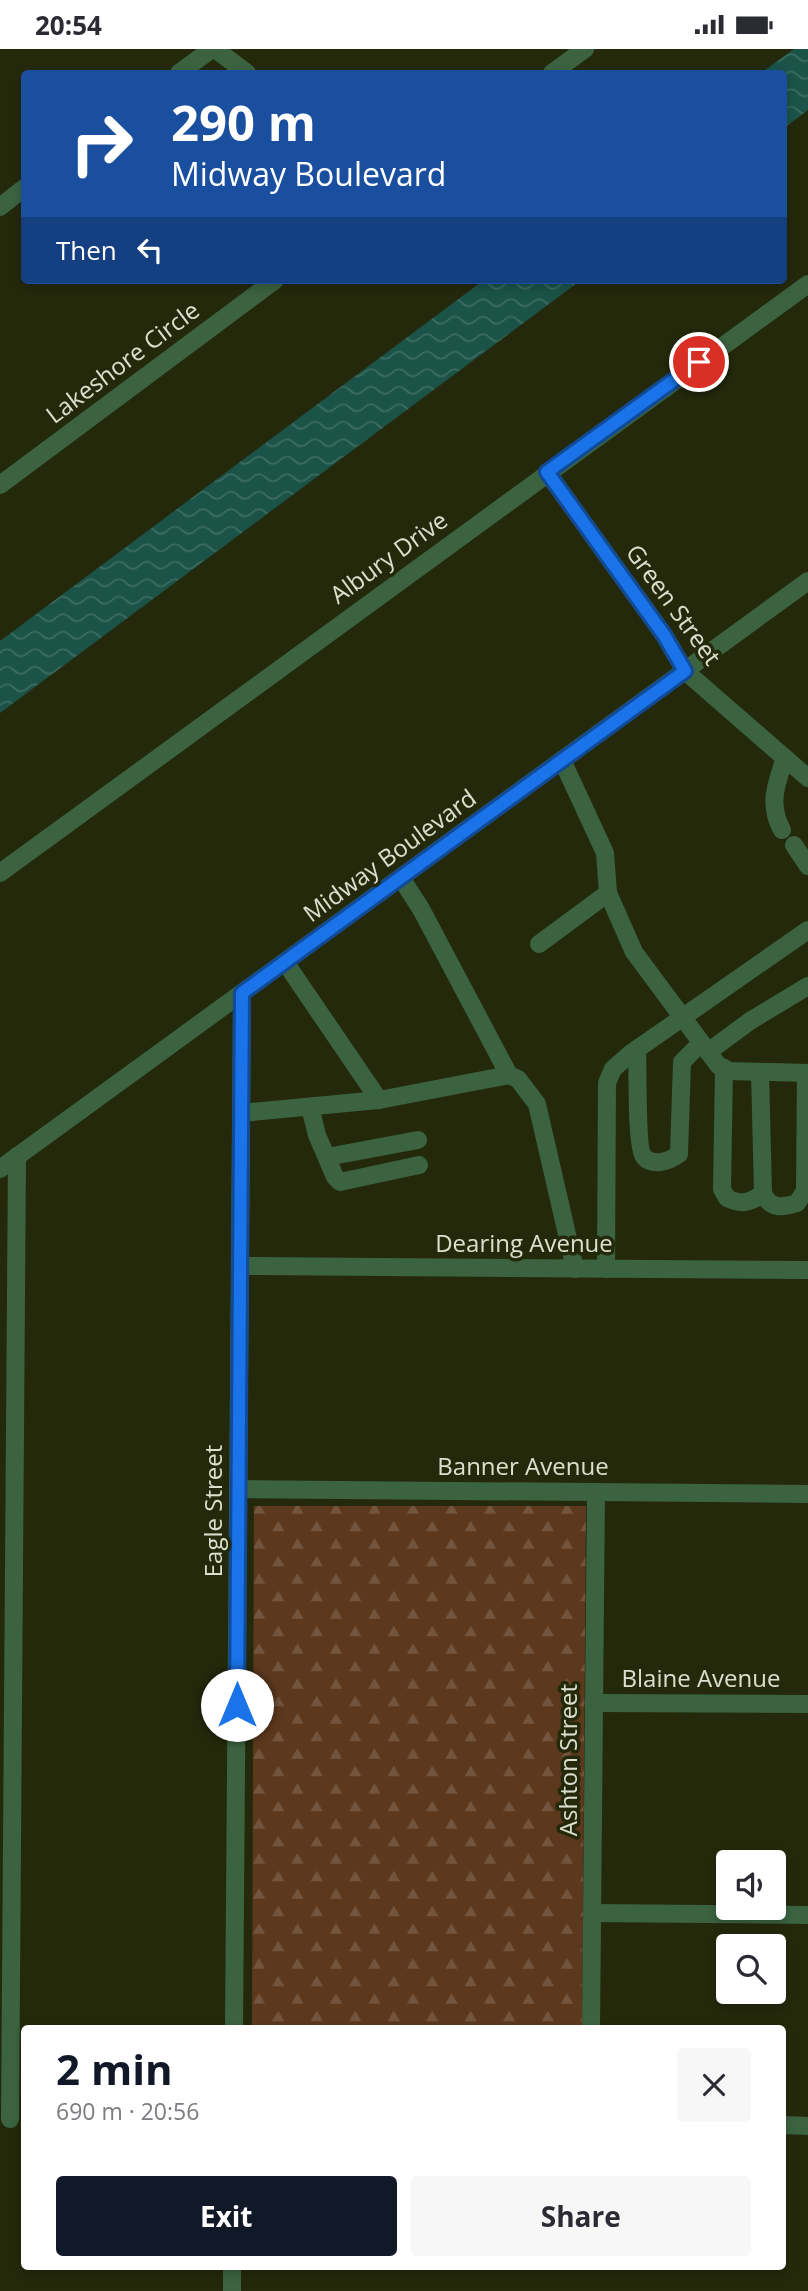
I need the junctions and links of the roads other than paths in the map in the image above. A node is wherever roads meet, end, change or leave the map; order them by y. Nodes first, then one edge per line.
1 (214, 49) edge
2 (582, 50) edge
3 (183, 70) edge
4 (243, 70) edge
5 (556, 70) edge
6 (21, 190) edge
7 (0, 207) edge
8 (270, 284) edge
9 (808, 284) edge
10 (547, 472) junction
11 (0, 485) edge
12 (808, 581) edge
13 (685, 671) junction
14 (785, 758) junction
15 (562, 760) junction
16 (808, 778) edge
17 (782, 830) dead end
18 (794, 845) dead end
19 (808, 866) edge
20 (0, 873) edge
21 (401, 878) junction
22 (608, 893) junction
23 (808, 930) edge
24 (539, 944) dead end
25 (285, 962) junction
26 (808, 986) edge
27 (242, 993) junction
28 (681, 1017) junction
29 (704, 1047) junction
30 (637, 1048) junction
31 (724, 1068) junction
32 (760, 1072) junction
33 (807, 1073) edge
34 (509, 1075) junction
35 (379, 1100) junction
36 (310, 1107) junction
37 (241, 1112) junction
38 (418, 1140) dead end
39 (17, 1156) junction
40 (327, 1157) junction
41 (419, 1165) dead end
42 (0, 1169) edge
43 (762, 1193) junction
44 (240, 1266) junction
45 (575, 1269) junction
46 (606, 1269) junction
47 (808, 1270) edge
48 (238, 1489) junction
49 (596, 1492) junction
50 (808, 1494) edge
51 (7, 1503) edge
52 (594, 1703) junction
53 (808, 1704) edge
54 (592, 1913) junction
55 (808, 1915) edge
56 (234, 2025) edge
57 (592, 2025) edge
58 (11, 2119) edge
59 (786, 2125) edge
60 (808, 2126) edge
61 (232, 2270) edge
62 (232, 2291) edge

1 - 3 street
1 - 4 street
2 - 5 street
6 - 7 street
8 - 11 street, Lakeshore Circle
9 - 10 street, Albury Drive
10 - 13 street, Green Street
10 - 20 street, Albury Drive
12 - 13 street, Midway Boulevard
13 - 14 street, Green Street
13 - 15 street, Midway Boulevard
14 - 16 street, Green Street
14 - 17 street
15 - 21 street, Midway Boulevard
15 - 22 street
18 - 19 street
21 - 25 street, Midway Boulevard
21 - 34 street
22 - 24 street
22 - 28 street
23 - 28 street
25 - 27 street, Midway Boulevard
25 - 35 street
26 - 29 street
27 - 37 street, Eagle Street
27 - 39 street, Midway Boulevard
28 - 29 street
28 - 30 street
29 - 30 street
29 - 31 street
30 - 46 street
31 - 32 street
31 - 43 street
32 - 33 street
32 - 43 street
33 - 43 street
34 - 35 street
34 - 45 street
35 - 36 street
36 - 37 street
36 - 40 street
37 - 44 street, Eagle Street
38 - 40 street
39 - 42 street, Midway Boulevard
39 - 51 street
40 - 41 street
44 - 45 street, Dearing Avenue
44 - 48 street, Eagle Street
45 - 46 street, Dearing Avenue
46 - 47 street, Dearing Avenue
48 - 49 street, Banner Avenue
48 - 56 street, Eagle Street
49 - 50 street, Banner Avenue
49 - 52 street, Ashton Street
51 - 58 street
52 - 53 street, Blaine Avenue
52 - 54 street, Ashton Street
54 - 55 street
54 - 57 street, Ashton Street
59 - 60 street
61 - 62 street

